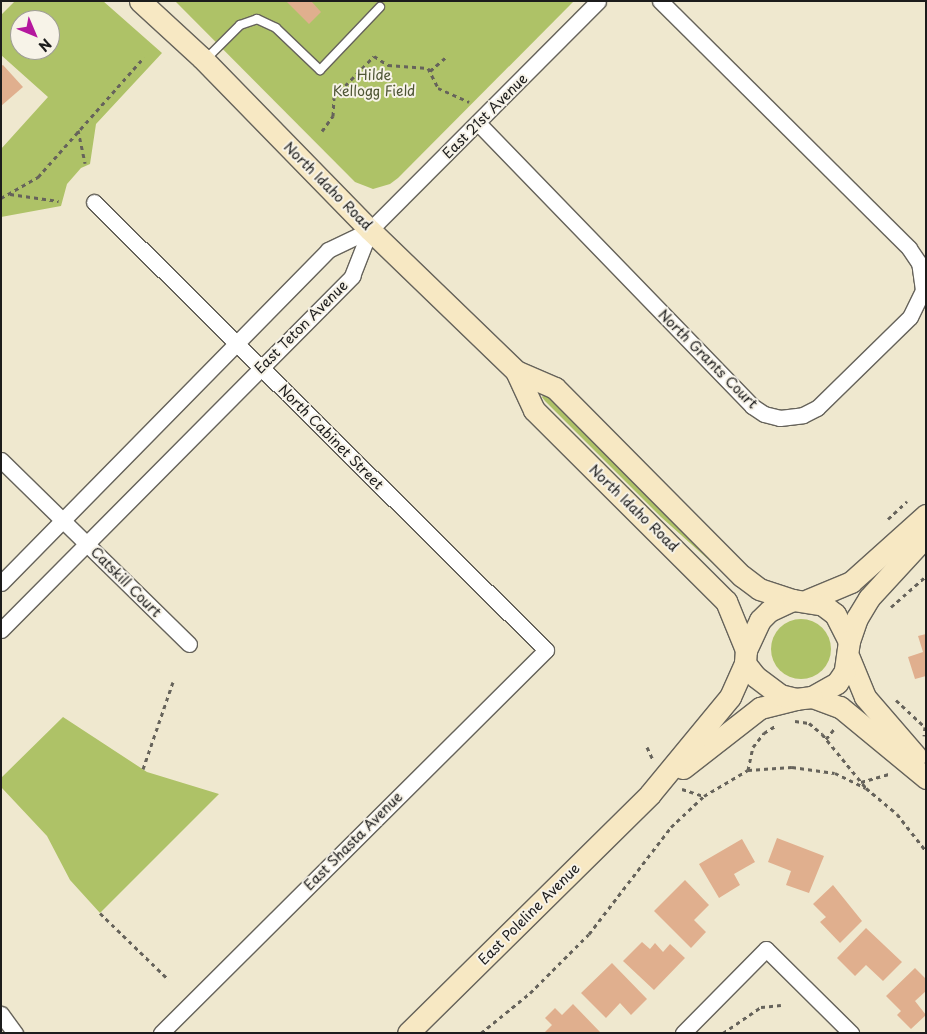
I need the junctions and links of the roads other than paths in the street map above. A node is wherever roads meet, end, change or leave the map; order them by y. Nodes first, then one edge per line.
1 (140, 1) edge
2 (598, 1) edge
3 (660, 1) edge
4 (380, 7) dead end
5 (204, 60) junction
6 (478, 123) junction
7 (94, 202) dead end
8 (370, 230) junction
9 (238, 344) junction
10 (260, 367) junction
11 (516, 371) junction
12 (1, 460) edge
13 (926, 515) edge
14 (63, 520) junction
15 (926, 536) edge
16 (88, 543) junction
17 (1, 583) edge
18 (800, 600) junction
19 (1, 630) edge
20 (188, 644) dead end
21 (849, 649) junction
22 (546, 650) joint
23 (745, 656) junction
24 (804, 698) junction
25 (926, 767) edge
26 (926, 778) edge
27 (650, 794) junction
28 (1, 1014) edge
29 (15, 1033) edge
30 (161, 1033) edge
31 (408, 1033) edge
32 (683, 1033) edge
33 (851, 1033) edge

1 - 5 main road, North Idaho Road
2 - 6 street, East 21st Avenue
3 - 6 street, North Grants Court
4 - 5 lane
5 - 8 main road, North Idaho Road
6 - 8 street, East 21st Avenue
7 - 9 street, North Cabinet Street
8 - 9 street
8 - 10 street, East Teton Avenue
8 - 11 main road, North Idaho Road
9 - 10 street, North Cabinet Street
9 - 14 street
10 - 16 street, East Teton Avenue
10 - 22 street, North Cabinet Street
11 - 18 main road, North Idaho Road
11 - 23 main road, North Idaho Road
12 - 14 street, Catskill Court
13 - 18 main road
14 - 16 street, Catskill Court
14 - 17 street
15 - 21 main road
16 - 19 street, East Teton Avenue
16 - 20 street, Catskill Court
18 - 21 main road
18 - 23 main road
21 - 24 main road
21 - 25 main road
22 - 30 street, East Shasta Avenue
23 - 24 main road
23 - 27 main road, East Poleline Avenue
24 - 26 main road
24 - 27 main road, East Poleline Avenue
27 - 31 main road, East Poleline Avenue
28 - 29 street
32 - 33 street

